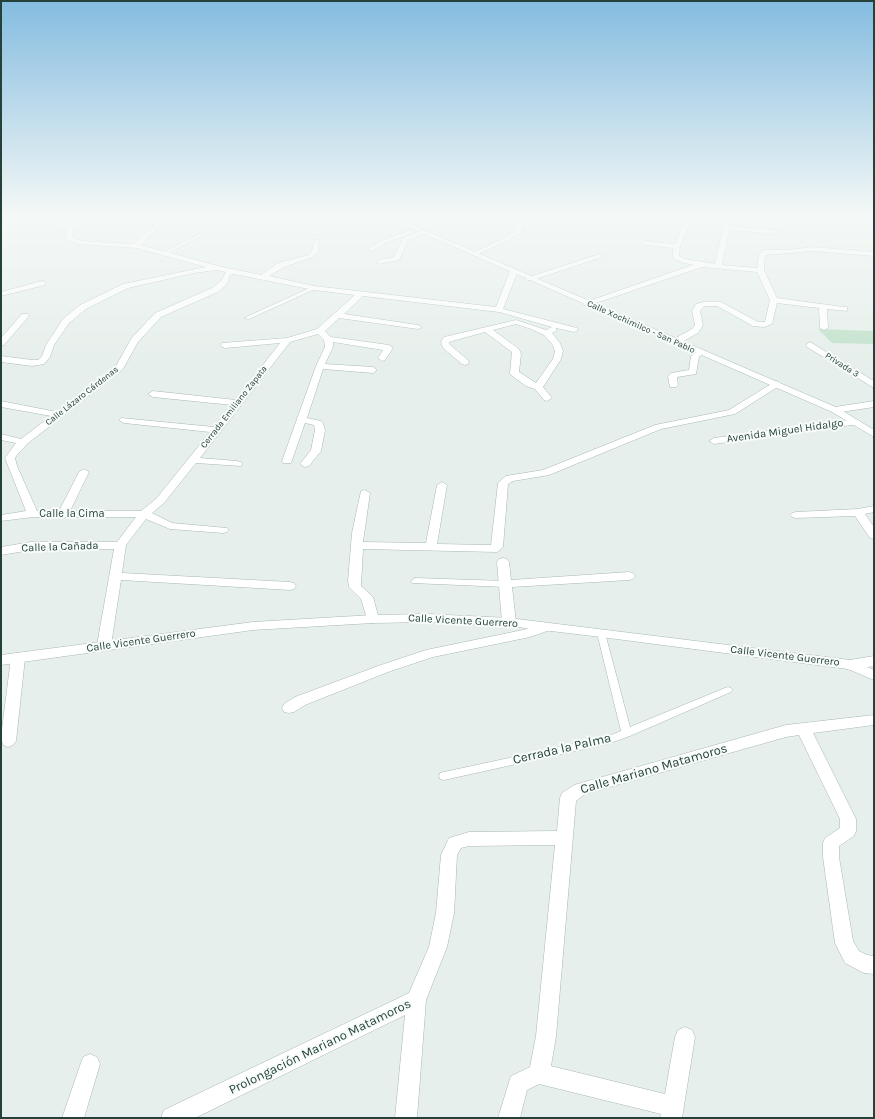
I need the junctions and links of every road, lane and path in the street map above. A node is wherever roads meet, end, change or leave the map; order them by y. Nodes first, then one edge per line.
1 (211, 266) edge
2 (279, 266) edge
3 (503, 266) edge
4 (567, 266) edge
5 (698, 266) edge
6 (728, 266) edge
7 (760, 266) edge
8 (217, 268) junction
9 (760, 270) junction
10 (234, 271) junction
11 (514, 271) junction
12 (263, 276) junction
13 (530, 278) junction
14 (42, 283) dead end
15 (314, 288) junction
16 (1, 294) edge
17 (361, 294) junction
18 (774, 300) junction
19 (587, 303) junction
20 (824, 306) junction
21 (844, 309) dead end
22 (499, 310) junction
23 (337, 315) junction
24 (25, 316) dead end
25 (247, 318) dead end
26 (557, 326) junction
27 (418, 327) dead end
28 (824, 328) dead end
29 (486, 329) junction
30 (574, 330) dead end
31 (320, 331) junction
32 (548, 333) junction
33 (328, 339) junction
34 (287, 340) junction
35 (677, 341) junction
36 (1, 343) edge
37 (810, 344) dead end
38 (225, 345) dead end
39 (700, 353) junction
40 (382, 358) dead end
41 (1, 359) edge
42 (465, 362) dead end
43 (320, 366) junction
44 (373, 370) dead end
45 (776, 384) junction
46 (673, 385) dead end
47 (874, 385) edge
48 (538, 387) junction
49 (153, 394) dead end
50 (547, 398) dead end
51 (238, 403) junction
52 (1, 404) edge
53 (874, 404) edge
54 (835, 410) junction
55 (59, 415) junction
56 (124, 420) dead end
57 (302, 420) junction
58 (856, 422) junction
59 (217, 430) junction
60 (874, 434) edge
61 (1, 437) edge
62 (714, 441) dead end
63 (23, 442) junction
64 (192, 460) junction
65 (287, 460) dead end
66 (237, 464) dead end
67 (305, 464) dead end
68 (84, 472) dead end
69 (442, 485) dead end
70 (365, 493) dead end
71 (874, 509) edge
72 (858, 512) junction
73 (63, 513) junction
74 (33, 514) junction
75 (144, 514) junction
76 (796, 516) dead end
77 (1, 518) edge
78 (224, 530) dead end
79 (874, 536) edge
80 (120, 545) junction
81 (358, 545) junction
82 (431, 548) junction
83 (1, 551) edge
84 (503, 562) dead end
85 (114, 576) junction
86 (629, 576) dead end
87 (415, 581) dead end
88 (506, 584) junction
89 (290, 586) dead end
90 (373, 619) junction
91 (509, 622) junction
92 (545, 627) junction
93 (601, 632) junction
94 (104, 645) junction
95 (18, 658) junction
96 (1, 660) edge
97 (874, 661) edge
98 (850, 665) junction
99 (874, 675) edge
100 (728, 690) dead end
101 (289, 708) dead end
102 (874, 720) edge
103 (803, 729) junction
104 (626, 733) junction
105 (8, 741) dead end
106 (444, 776) dead end
107 (565, 838) junction
108 (874, 965) edge
109 (416, 1000) junction
110 (685, 1037) dead end
111 (90, 1064) dead end
112 (539, 1074) junction
113 (672, 1112) edge
114 (73, 1118) edge
115 (172, 1118) edge
116 (406, 1118) edge
117 (509, 1118) edge

1 - 8 street
2 - 12 street
3 - 11 street, Calle Xochimilco - San Pablo
4 - 13 street
5 - 19 street
6 - 9 street
7 - 9 street
8 - 10 street
8 - 41 street
9 - 18 street
10 - 12 street
10 - 55 street, Calle Lázaro Cárdenas
11 - 13 street, Calle Xochimilco - San Pablo
11 - 22 street
12 - 15 street
13 - 19 street, Calle Xochimilco - San Pablo
14 - 16 street
15 - 17 street
15 - 25 lane
17 - 22 street
17 - 23 street
18 - 20 street
18 - 35 street
19 - 35 street, Calle Xochimilco - San Pablo
20 - 21 street
20 - 28 street
22 - 26 street
23 - 27 street
23 - 31 street
24 - 36 street
26 - 30 street
26 - 32 street
29 - 32 street
29 - 42 street
29 - 48 street
31 - 33 street
31 - 34 street
32 - 48 street
33 - 40 street
33 - 43 street
34 - 38 street
34 - 51 street, Cerrada Emiliano Zapata
35 - 39 street, Calle Xochimilco - San Pablo
37 - 47 street, Privada 3
39 - 45 street, Calle Xochimilco - San Pablo
39 - 46 street
43 - 44 street
43 - 57 street
45 - 54 street, Calle Xochimilco - San Pablo
45 - 82 street
48 - 50 street
49 - 51 street
51 - 59 street, Cerrada Emiliano Zapata
52 - 55 street
53 - 54 street
54 - 58 street, Avenida Miguel Hidalgo
55 - 63 street, Calle Lázaro Cárdenas
56 - 59 street
57 - 65 street
57 - 67 street
58 - 60 street, Avenida Miguel Hidalgo
58 - 62 street, Avenida Miguel Hidalgo
59 - 64 street, Cerrada Emiliano Zapata
61 - 63 street
63 - 74 street, Calle Lázaro Cárdenas
64 - 66 street
64 - 75 street, Cerrada Emiliano Zapata
68 - 73 street
69 - 82 street
70 - 81 street
71 - 72 street
72 - 76 street
72 - 79 street
73 - 74 street, Calle la Cima
73 - 75 street, Calle la Cima
74 - 77 street, Calle la Cima
75 - 78 street
75 - 80 street, Cerrada Emiliano Zapata
80 - 83 street, Calle la Cañada
80 - 85 street
81 - 82 street
81 - 90 street
84 - 88 street
85 - 89 street
85 - 94 street
86 - 88 street
87 - 88 lane
88 - 91 street
90 - 91 street, Calle Vicente Guerrero
90 - 94 street, Calle Vicente Guerrero
91 - 92 street, Calle Vicente Guerrero
92 - 93 street, Calle Vicente Guerrero
92 - 101 street
93 - 98 street, Calle Vicente Guerrero
93 - 104 lane, Cerrada la Palma
94 - 95 street, Calle Vicente Guerrero
95 - 96 street, Calle Vicente Guerrero
95 - 105 street
97 - 98 street
98 - 99 street, Calle Vicente Guerrero
100 - 104 lane
102 - 103 street, Calle Mariano Matamoros
103 - 107 street, Calle Mariano Matamoros
103 - 108 street
104 - 106 lane, Cerrada la Palma
107 - 109 street, Prolongación Mariano Matamoros
107 - 112 street, Calle Mariano Matamoros
109 - 115 street, Prolongación Mariano Matamoros
109 - 116 street
110 - 113 street
111 - 114 street
112 - 113 street
112 - 117 street

